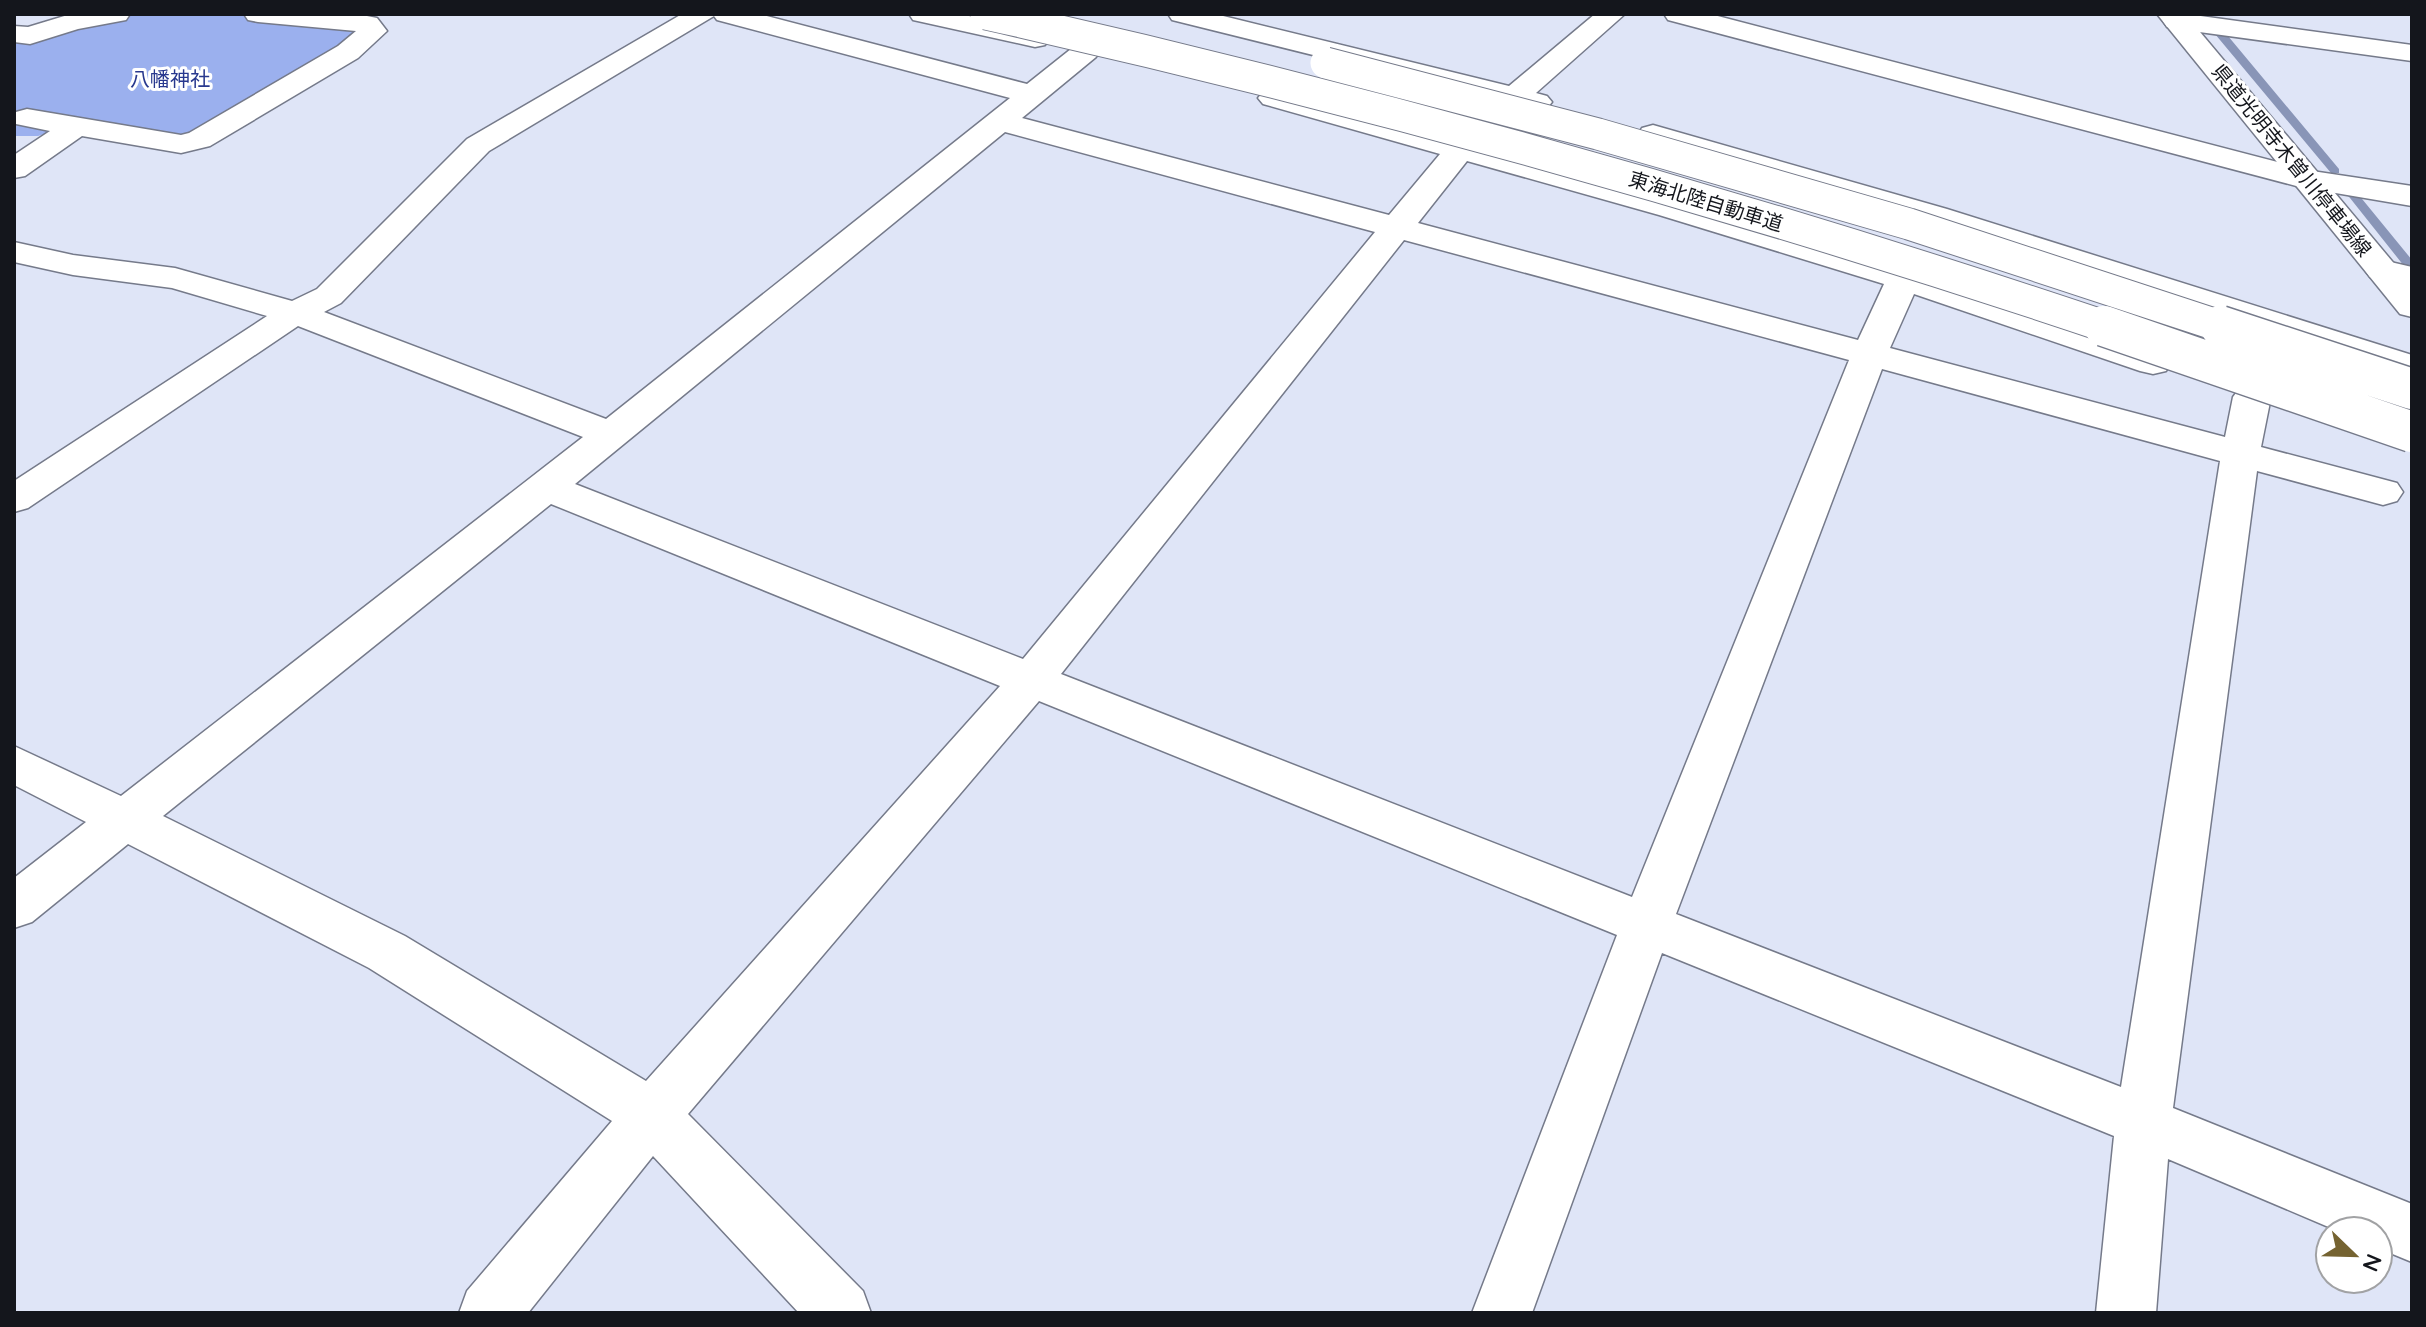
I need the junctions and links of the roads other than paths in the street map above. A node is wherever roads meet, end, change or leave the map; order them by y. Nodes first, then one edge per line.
1 (116, 14) edge
2 (258, 14) edge
3 (702, 14) edge
4 (727, 14) edge
5 (923, 14) edge
6 (986, 14) edge
7 (1117, 14) edge
8 (1182, 14) edge
9 (1611, 14) edge
10 (1678, 14) edge
11 (2174, 18) edge
12 (14, 34) edge
13 (1086, 51) junction
14 (2412, 53) edge
15 (1030, 94) junction
16 (1515, 96) junction
17 (27, 118) dead end
18 (999, 121) junction
19 (79, 125) junction
20 (1461, 148) junction
21 (14, 169) edge
22 (2311, 180) junction
23 (2412, 196) edge
24 (1396, 227) junction
25 (14, 252) edge
26 (2397, 274) edge
27 (1903, 279) junction
28 (2412, 307) edge
29 (295, 313) junction
30 (1870, 354) junction
31 (2412, 367) edge
32 (2412, 389) edge
33 (2252, 397) junction
34 (2412, 432) edge
35 (610, 434) junction
36 (2412, 453) edge
37 (2240, 455) junction
38 (546, 487) junction
39 (2383, 492) dead end
40 (14, 499) edge
41 (1031, 680) junction
42 (14, 764) edge
43 (125, 819) junction
44 (14, 907) edge
45 (1646, 926) junction
46 (652, 1115) junction
47 (2143, 1122) junction
48 (2412, 1233) edge
49 (489, 1313) edge
50 (841, 1313) edge
51 (1502, 1313) edge
52 (2126, 1313) edge

1 - 12 main road
2 - 19 main road
3 - 29 main road
4 - 15 main road
5 - 13 main road
6 - 34 main road, 東海北陸自動車道, bridge
7 - 32 main road, 東海北陸自動車道, bridge
8 - 16 main road
9 - 16 main road
10 - 22 main road
11 - 14 main road
11 - 22 main road, 県道光明寺木曽川停車場線
13 - 15 main road
13 - 20 main road
15 - 18 main road
16 - 20 main road
16 - 31 main road
17 - 19 main road
18 - 24 main road
18 - 35 main road
19 - 21 main road
20 - 24 main road
20 - 27 main road
22 - 23 main road
22 - 26 main road, 県道光明寺木曽川停車場線
24 - 30 main road
24 - 41 main road
25 - 29 main road
26 - 28 main road, 県道光明寺木曽川停車場線
27 - 30 main road
27 - 33 main road
29 - 35 main road
29 - 40 main road
30 - 37 main road
30 - 45 main road
33 - 36 main road
33 - 37 main road
35 - 38 main road
37 - 39 main road
37 - 47 main road
38 - 41 main road
38 - 43 main road
41 - 45 main road
41 - 46 main road
42 - 43 main road
43 - 44 main road
43 - 46 main road
45 - 47 main road
45 - 51 main road
46 - 49 main road
46 - 50 main road
47 - 48 main road
47 - 52 main road

